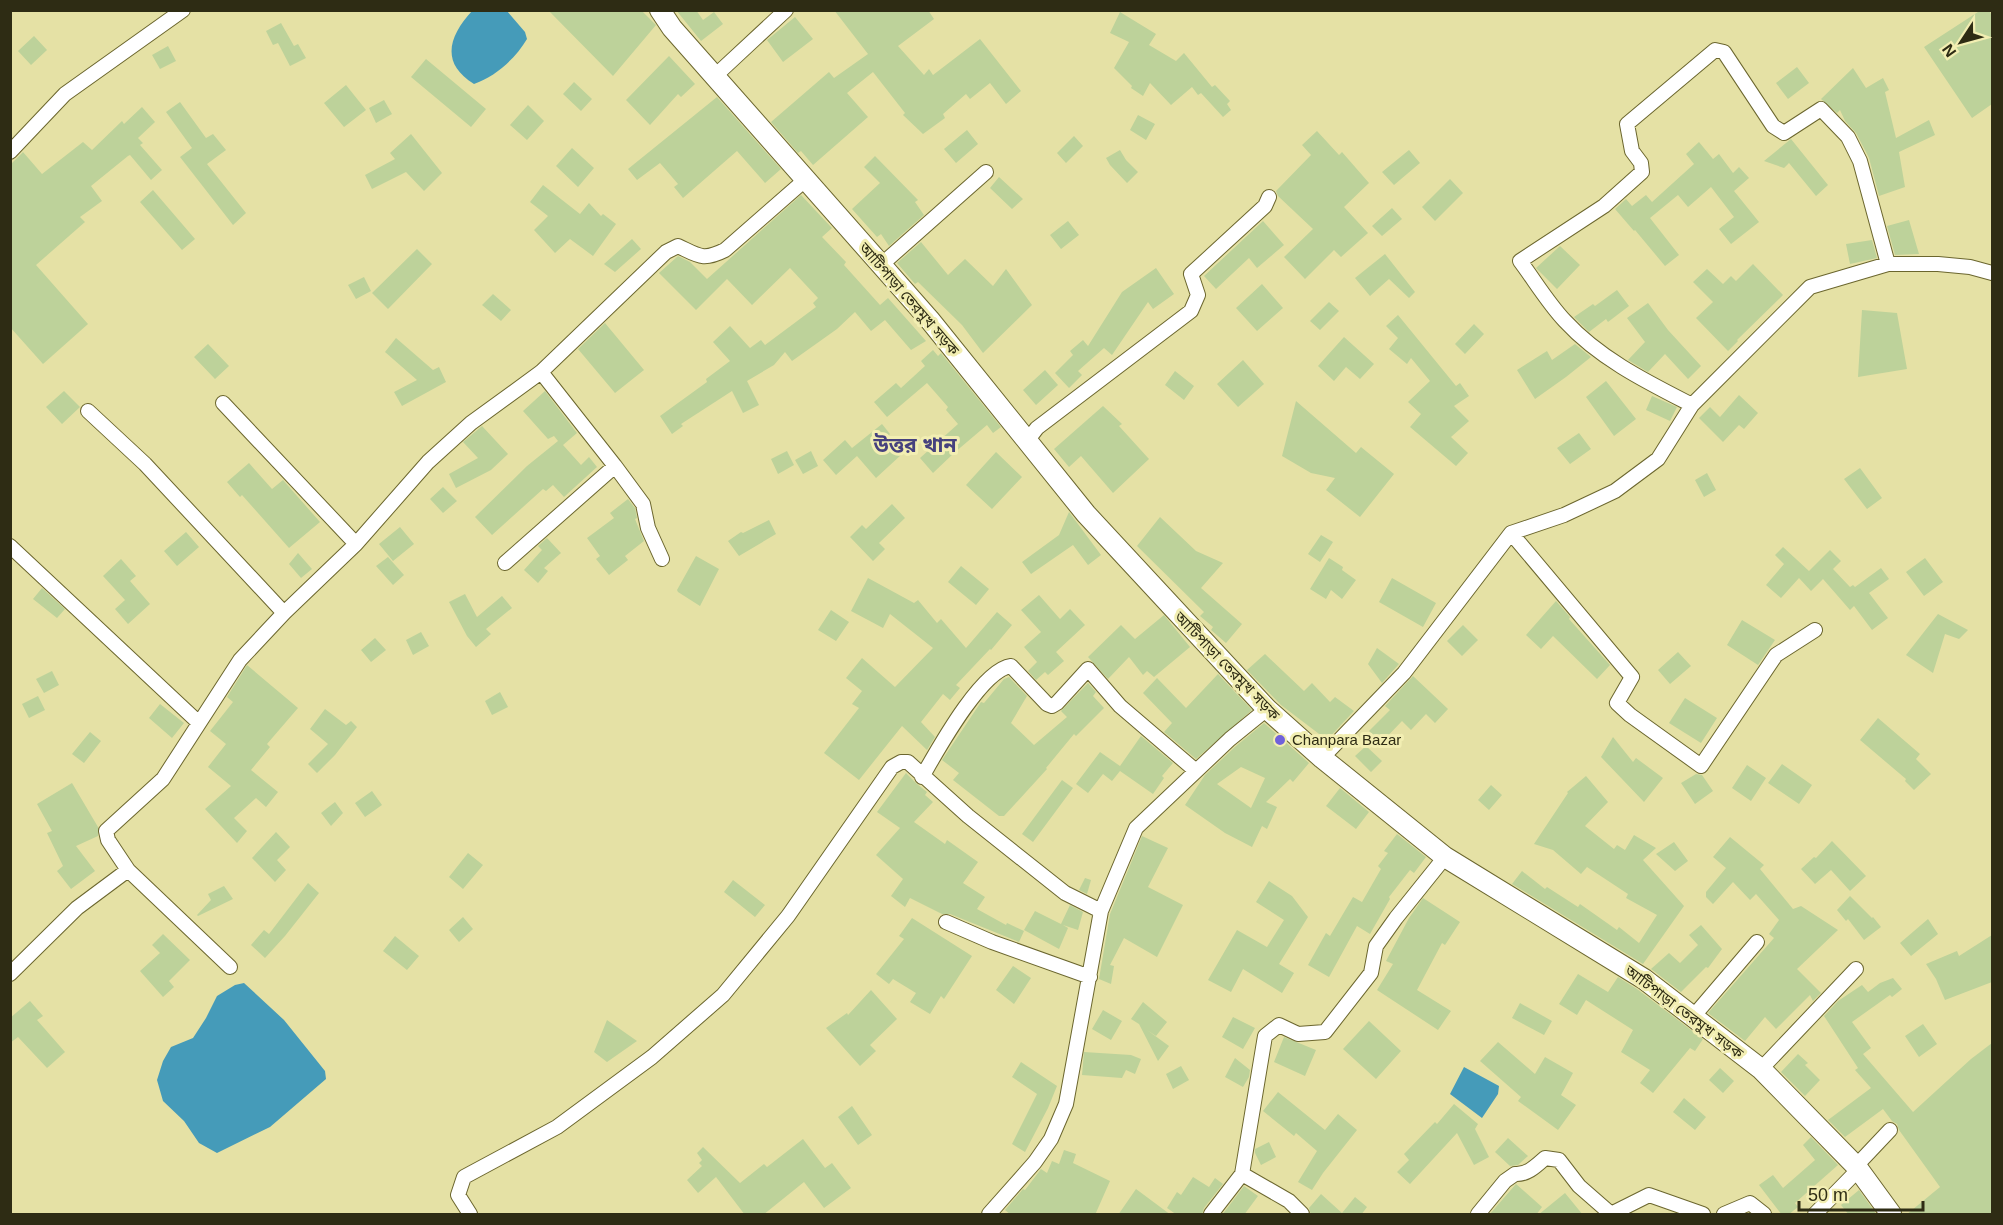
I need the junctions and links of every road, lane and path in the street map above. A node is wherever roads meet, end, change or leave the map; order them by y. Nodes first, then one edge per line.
1 (183, 10) edge
2 (660, 10) edge
3 (786, 10) edge
4 (715, 76) junction
5 (10, 152) edge
6 (986, 172) dead end
7 (805, 180) junction
8 (1269, 197) dead end
9 (1888, 264) junction
10 (881, 265) junction
11 (1992, 273) edge
12 (541, 372) junction
13 (223, 403) dead end
14 (1692, 405) junction
15 (88, 411) dead end
16 (1027, 441) junction
17 (615, 466) junction
18 (1511, 533) junction
19 (356, 544) junction
20 (10, 546) edge
21 (662, 559) dead end
22 (505, 563) dead end
23 (284, 613) junction
24 (1815, 630) dead end
25 (1267, 709) junction
26 (199, 723) junction
27 (1322, 758) junction
28 (1196, 771) junction
29 (922, 777) junction
30 (1444, 857) junction
31 (128, 870) junction
32 (1101, 911) junction
33 (946, 922) dead end
34 (1757, 942) dead end
35 (230, 967) dead end
36 (1856, 969) dead end
37 (10, 974) edge
38 (1090, 976) junction
39 (1692, 1018) junction
40 (1761, 1069) junction
41 (1890, 1130) dead end
42 (1857, 1168) junction
43 (1242, 1174) junction
44 (470, 1215) edge
45 (989, 1215) edge
46 (1211, 1215) edge
47 (1302, 1215) edge
48 (1478, 1215) edge
49 (1703, 1215) edge
50 (1724, 1215) edge
51 (1764, 1215) edge
52 (1815, 1215) edge
53 (1891, 1215) edge

1 - 5 street
2 - 4 main road, আটিপাড়া তেরমুখ সড়ক
3 - 4 street
4 - 7 main road, আটিপাড়া তেরমুখ সড়ক
6 - 10 street
7 - 10 main road, আটিপাড়া তেরমুখ সড়ক
7 - 12 street
8 - 16 street
9 - 11 street
9 - 14 street
9 - 14 street
10 - 16 main road, আটিপাড়া তেরমুখ সড়ক
12 - 17 street
12 - 19 street
13 - 19 street
14 - 18 street
15 - 23 street
16 - 25 main road, আটিপাড়া তেরমুখ সড়ক
17 - 21 street
17 - 22 street
18 - 24 street
18 - 27 street
19 - 23 street
20 - 26 street
23 - 26 street
25 - 27 main road, আটিপাড়া তেরমুখ সড়ক
25 - 28 street
26 - 31 street
27 - 30 main road, আটিপাড়া তেরমুখ সড়ক
28 - 29 street
28 - 32 street
29 - 32 street
29 - 44 street
30 - 39 main road, আটিপাড়া তেরমুখ সড়ক
30 - 43 street
31 - 35 street
31 - 37 street
32 - 38 street
33 - 38 street
34 - 39 street
36 - 40 street
38 - 45 street
39 - 40 main road, আটিপাড়া তেরমুখ সড়ক
40 - 42 main road, আটিপাড়া তেরমুখ সড়ক
41 - 42 street
42 - 52 street
42 - 53 main road, আটিপাড়া তেরমুখ সড়ক
43 - 46 street
43 - 47 street
48 - 49 street
50 - 51 street

